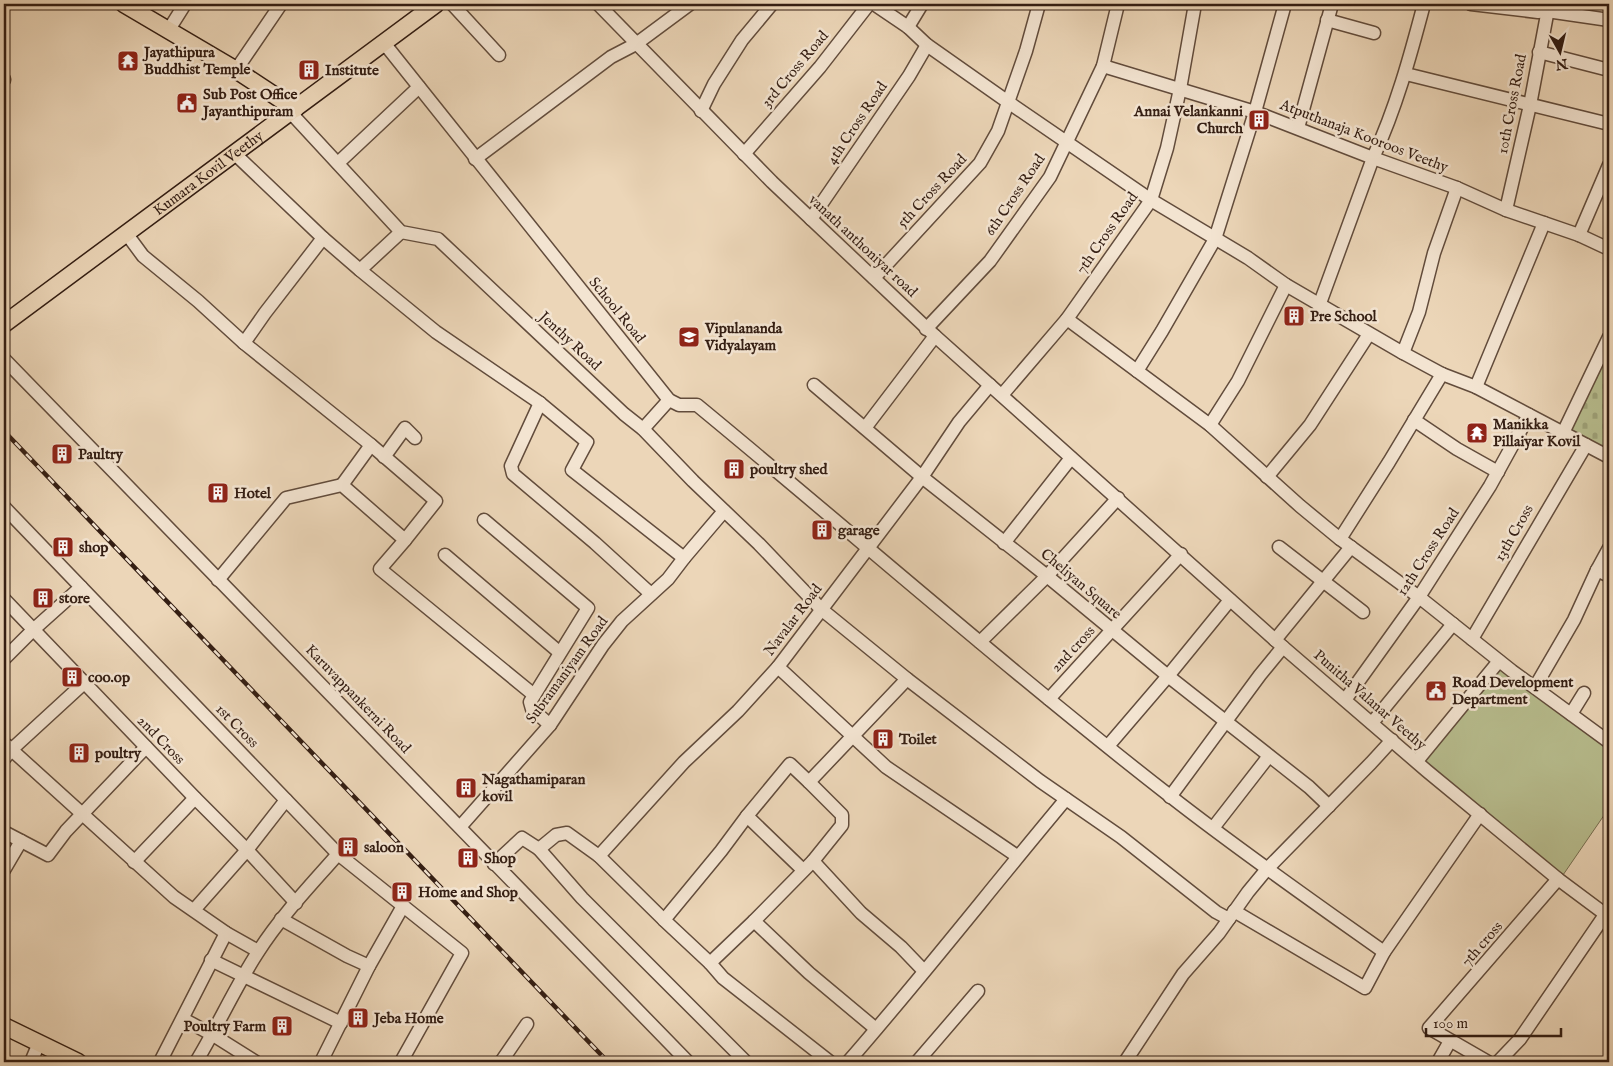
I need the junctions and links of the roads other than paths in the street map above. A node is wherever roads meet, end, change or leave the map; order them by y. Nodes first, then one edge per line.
1 (124, 4) edge
2 (186, 4) edge
3 (281, 4) edge
4 (452, 4) edge
5 (598, 4) edge
6 (690, 4) edge
7 (772, 4) edge
8 (869, 4) edge
9 (874, 4) edge
10 (922, 4) edge
11 (1039, 4) edge
12 (1118, 4) edge
13 (1195, 4) edge
14 (1286, 4) edge
15 (1332, 4) edge
16 (1424, 4) edge
17 (1471, 4) edge
18 (431, 5) edge
19 (1548, 8) edge
20 (1327, 20) junction
21 (1609, 20) edge
22 (908, 27) junction
23 (168, 31) junction
24 (1374, 33) dead end
25 (384, 43) junction
26 (636, 44) junction
27 (927, 45) junction
28 (1539, 52) junction
29 (499, 55) dead end
30 (1104, 66) junction
31 (236, 70) junction
32 (1609, 70) edge
33 (1406, 74) junction
34 (419, 87) junction
35 (1180, 89) junction
36 (1008, 102) junction
37 (1530, 105) junction
38 (293, 111) junction
39 (701, 111) junction
40 (1255, 112) junction
41 (1609, 124) edge
42 (1298, 128) junction
43 (1067, 142) junction
44 (235, 154) junction
45 (744, 154) junction
46 (1373, 158) junction
47 (475, 159) junction
48 (338, 163) junction
49 (1609, 165) edge
50 (1457, 188) junction
51 (1151, 200) junction
52 (1506, 210) junction
53 (811, 219) junction
54 (1544, 223) junction
55 (401, 232) junction
56 (126, 233) junction
57 (1579, 235) junction
58 (323, 238) junction
59 (1215, 239) junction
60 (1609, 248) edge
61 (360, 270) junction
62 (874, 278) junction
63 (1286, 285) junction
64 (1320, 306) junction
65 (1067, 319) junction
66 (4, 324) edge
67 (931, 332) junction
68 (1369, 334) junction
69 (1609, 336) edge
70 (244, 343) junction
71 (1403, 353) junction
72 (4, 359) edge
73 (1137, 371) junction
74 (1442, 374) junction
75 (990, 385) junction
76 (814, 386) dead end
77 (1476, 387) junction
78 (1002, 395) junction
79 (669, 400) junction
80 (540, 403) junction
81 (1529, 415) junction
82 (1414, 420) junction
83 (1210, 425) junction
84 (865, 428) junction
85 (643, 429) junction
86 (1563, 433) junction
87 (415, 438) dead end
88 (1586, 444) junction
89 (371, 445) junction
90 (384, 456) junction
91 (1609, 457) edge
92 (1071, 458) junction
93 (1498, 472) junction
94 (922, 477) junction
95 (1267, 477) junction
96 (342, 485) junction
97 (1118, 498) junction
98 (4, 507) edge
99 (724, 511) junction
100 (484, 520) dead end
101 (1340, 538) junction
102 (405, 540) junction
103 (1004, 543) junction
104 (1279, 547) dead end
105 (1351, 547) junction
106 (1609, 548) edge
107 (867, 549) junction
108 (1181, 554) junction
109 (445, 555) dead end
110 (684, 558) junction
111 (1597, 570) junction
112 (1047, 576) junction
113 (1609, 576) edge
114 (218, 580) junction
115 (1323, 581) junction
116 (81, 587) junction
117 (651, 594) junction
118 (1419, 597) junction
119 (4, 599) edge
120 (1230, 600) junction
121 (821, 609) junction
122 (1363, 612) dead end
123 (1453, 624) junction
124 (32, 630) junction
125 (1112, 631) junction
126 (1472, 638) junction
127 (980, 642) junction
128 (1279, 644) junction
129 (560, 652) junction
130 (4, 659) edge
131 (1500, 661) junction
132 (778, 667) junction
133 (1168, 676) junction
134 (907, 679) junction
135 (84, 683) junction
136 (1535, 687) junction
137 (1584, 694) dead end
138 (534, 695) junction
139 (1049, 699) junction
140 (1345, 700) junction
141 (1572, 714) junction
142 (1226, 722) junction
143 (1372, 723) junction
144 (550, 725) junction
145 (854, 736) junction
146 (1392, 740) junction
147 (1609, 742) edge
148 (1108, 746) junction
149 (146, 747) junction
150 (6, 751) edge
151 (1269, 756) junction
152 (1416, 761) junction
153 (809, 782) junction
154 (1170, 797) junction
155 (195, 798) junction
156 (1066, 799) junction
157 (286, 800) junction
158 (1329, 806) junction
159 (83, 814) junction
160 (1480, 814) junction
161 (747, 816) junction
162 (460, 827) junction
163 (1213, 828) junction
164 (4, 832) edge
165 (21, 841) junction
166 (539, 849) junction
167 (247, 850) junction
168 (338, 854) junction
169 (599, 856) junction
170 (1018, 856) junction
171 (812, 860) junction
172 (134, 862) junction
173 (494, 864) junction
174 (1267, 869) junction
175 (4, 870) edge
176 (803, 870) junction
177 (1558, 879) junction
178 (296, 903) junction
179 (403, 906) junction
180 (194, 910) junction
181 (1608, 914) edge
182 (1231, 915) junction
183 (281, 919) junction
184 (664, 920) junction
185 (754, 921) junction
186 (226, 933) junction
187 (258, 952) junction
188 (1384, 952) junction
189 (211, 960) junction
190 (710, 963) junction
191 (370, 966) junction
192 (924, 971) junction
193 (244, 976) junction
194 (978, 991) dead end
195 (183, 1019) junction
196 (341, 1023) junction
197 (527, 1024) dead end
198 (4, 1026) edge
199 (876, 1029) junction
200 (213, 1035) junction
201 (1450, 1041) junction
202 (39, 1043) junction
203 (31, 1062) edge
204 (78, 1062) edge
205 (160, 1062) edge
206 (196, 1062) edge
207 (256, 1062) edge
208 (321, 1062) edge
209 (400, 1062) edge
210 (501, 1062) edge
211 (688, 1062) edge
212 (746, 1062) edge
213 (830, 1062) edge
214 (848, 1062) edge
215 (917, 1062) edge
216 (1125, 1062) edge
217 (1438, 1062) edge
218 (1488, 1062) edge
219 (1498, 1062) edge

1 - 23 main road
2 - 23 street
3 - 31 street
4 - 29 street
5 - 26 street, vanath anthoniyar road
6 - 26 street
7 - 39 street
8 - 45 street, 3rd Cross Road
9 - 22 street
10 - 22 street
11 - 36 street, 5th Cross Road
12 - 30 street, 6th Cross Road
13 - 35 street, 7th Cross Road
14 - 40 street
15 - 20 street
16 - 33 street
17 - 19 street
18 - 25 main road, Kumara Kovil Veethy
19 - 21 street
19 - 28 street, 10th Cross Road
20 - 24 street
20 - 42 street
22 - 27 street
23 - 31 main road
25 - 34 street, School Road
25 - 38 main road, Kumara Kovil Veethy
26 - 39 street, vanath anthoniyar road
26 - 47 street
27 - 36 street
27 - 53 street, 4th Cross Road
28 - 32 street
28 - 37 street, 10th Cross Road
30 - 35 street, Atputhanaja Kooroos Veethy
30 - 43 street, 6th Cross Road
31 - 38 main road
33 - 37 street
33 - 46 street
34 - 47 street, School Road
34 - 48 street
35 - 40 street, Atputhanaja Kooroos Veethy
35 - 51 street, 7th Cross Road
36 - 43 street
36 - 62 street, 5th Cross Road
37 - 41 street
37 - 52 street, 10th Cross Road
38 - 44 main road, Kumara Kovil Veethy
38 - 48 street
39 - 45 street, vanath anthoniyar road
40 - 42 street, Atputhanaja Kooroos Veethy
40 - 59 street
42 - 46 street, Atputhanaja Kooroos Veethy
43 - 51 street
43 - 67 street, 6th Cross Road
44 - 56 main road, Kumara Kovil Veethy
44 - 58 street
45 - 53 street, vanath anthoniyar road
46 - 50 street, Atputhanaja Kooroos Veethy
46 - 64 street
47 - 79 street, School Road
48 - 55 street
49 - 57 street
50 - 52 street, Atputhanaja Kooroos Veethy
50 - 71 street
51 - 59 street
51 - 65 street, 7th Cross Road
52 - 54 street, Atputhanaja Kooroos Veethy
53 - 62 street, vanath anthoniyar road
54 - 57 street, Atputhanaja Kooroos Veethy
54 - 77 street
55 - 61 street
55 - 85 street, Jenthy Road
56 - 66 main road, Kumara Kovil Veethy
56 - 70 street
57 - 60 street, Atputhanaja Kooroos Veethy
58 - 61 street
58 - 70 street
59 - 63 street
59 - 73 street
61 - 80 street
62 - 67 street, vanath anthoniyar road
63 - 64 street
63 - 83 street
64 - 68 street
65 - 73 street
65 - 78 street, 7th Cross Road
67 - 75 street, vanath anthoniyar road
67 - 84 street, 6th Cross Road
68 - 71 street
68 - 95 street
69 - 86 street
70 - 89 street
71 - 74 street
72 - 114 street, Karuvappankerni Road
73 - 83 street
74 - 77 street
74 - 82 street
75 - 78 street, vanath anthoniyar road
75 - 94 street, Navalar Road
76 - 84 street, Cheliyan Square
77 - 81 street
78 - 92 street, vanath anthoniyar road
79 - 85 street
79 - 107 street
80 - 110 street
80 - 117 street
81 - 86 street
81 - 93 street, 12th Cross Road
82 - 93 street
82 - 101 street
83 - 95 street
84 - 94 street, Cheliyan Square
85 - 99 street, Jenthy Road
86 - 88 street
87 - 90 street
88 - 91 street
88 - 126 street, 13th Cross
89 - 90 street
89 - 96 street
90 - 102 street
92 - 97 street, vanath anthoniyar road
92 - 103 street
93 - 118 street, 12th Cross Road
94 - 103 street, Cheliyan Square
94 - 107 street, Navalar Road
95 - 101 street
96 - 102 street
96 - 114 street
97 - 108 street, Punitha Valanar Veethy
97 - 112 street
98 - 116 street, 1st Cross
99 - 110 street, Subramaniyam Road
99 - 121 street, Jenthy Road
100 - 129 street
101 - 105 street
102 - 138 street
103 - 112 street, Cheliyan Square
104 - 115 street
105 - 115 street
105 - 118 street
106 - 111 street
107 - 121 street, Navalar Road
107 - 127 street
108 - 120 street, Punitha Valanar Veethy
108 - 125 street, 2nd cross
109 - 129 street
110 - 117 street, Subramaniyam Road
111 - 113 street
111 - 136 street
112 - 125 street, Cheliyan Square
112 - 127 street
114 - 162 street, Karuvappankerni Road
115 - 122 street
115 - 128 street
116 - 124 street
116 - 157 street, 1st Cross
117 - 144 street, Subramaniyam Road
118 - 123 street
118 - 140 street, 12th Cross Road
119 - 124 street, 2nd Cross
120 - 128 street, Punitha Valanar Veethy
120 - 133 street
121 - 132 street, Navalar Road
121 - 134 street, Jenthy Road
123 - 126 street
123 - 143 street
124 - 130 street
124 - 135 street, 2nd Cross
125 - 133 street, Cheliyan Square
125 - 139 street, 2nd cross
126 - 131 street
127 - 139 street
128 - 140 street, Punitha Valanar Veethy
128 - 142 street
129 - 138 street
131 - 136 street
131 - 152 street
132 - 145 street
132 - 169 street, Navalar Road
133 - 142 street, Cheliyan Square
133 - 148 street
134 - 145 street
134 - 156 street, Jenthy Road
135 - 149 street, 2nd Cross
135 - 150 street
136 - 141 street
137 - 141 street
138 - 144 street
139 - 148 street
140 - 143 street, Punitha Valanar Veethy
141 - 147 street
142 - 151 street, Cheliyan Square
142 - 154 street
143 - 146 street, Punitha Valanar Veethy
144 - 162 street, Subramaniyam Road
145 - 153 street
145 - 170 street
146 - 152 street, Punitha Valanar Veethy
146 - 158 street
148 - 154 street
149 - 155 street, 2nd Cross
149 - 159 street
150 - 159 street
151 - 158 street, Cheliyan Square
151 - 163 street
152 - 160 street, Punitha Valanar Veethy
153 - 161 street
153 - 171 street
154 - 163 street
155 - 167 street, 2nd Cross
155 - 172 street
156 - 170 street
156 - 182 street, Jenthy Road
157 - 167 street
157 - 168 street, 1st Cross
158 - 174 street
159 - 165 street
159 - 172 street
160 - 177 street, Punitha Valanar Veethy
160 - 188 street
161 - 176 street
161 - 184 street
162 - 173 street, Karuvappankerni Road
163 - 174 street
164 - 165 street
165 - 175 street
166 - 169 street
166 - 173 street
166 - 212 street
167 - 178 street, 2nd Cross
167 - 180 street
168 - 178 street
168 - 179 street, 1st Cross
169 - 184 street
170 - 192 street
171 - 176 street
171 - 192 street
172 - 180 street
173 - 211 street, Karuvappankerni Road
174 - 182 street
174 - 188 street
176 - 185 street
177 - 181 street, Punitha Valanar Veethy
177 - 201 street, 7th cross
178 - 183 street
179 - 191 street
179 - 209 street, 1st Cross
180 - 186 street
181 - 219 street
182 - 188 street, Jenthy Road
182 - 216 street
183 - 187 street
183 - 191 street
184 - 190 street
185 - 190 street
185 - 199 street
186 - 187 street
186 - 189 street
187 - 193 street
189 - 193 street
189 - 195 street
190 - 213 street
191 - 196 street
192 - 199 street
193 - 196 street
193 - 200 street
194 - 215 street
195 - 200 street
195 - 205 street
196 - 208 street
197 - 210 street
198 - 202 main road
199 - 214 street
200 - 206 street
200 - 207 street
201 - 217 street
201 - 218 street
202 - 203 street
202 - 204 main road

